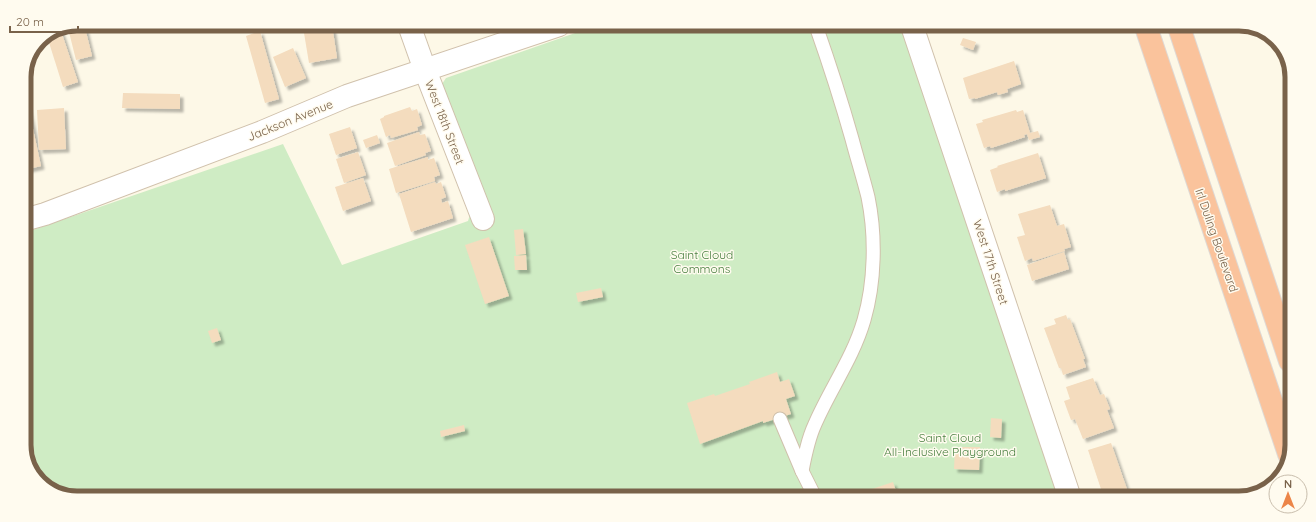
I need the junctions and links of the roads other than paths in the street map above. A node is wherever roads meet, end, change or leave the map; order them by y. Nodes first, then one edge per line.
1 (411, 31) edge
2 (541, 31) edge
3 (818, 31) edge
4 (914, 31) edge
5 (1147, 31) edge
6 (1179, 31) edge
7 (1192, 31) edge
8 (425, 70) junction
9 (1209, 118) junction
10 (31, 218) edge
11 (482, 219) dead end
12 (1285, 346) edge
13 (780, 419) dead end
14 (1285, 442) edge
15 (802, 471) junction
16 (812, 491) edge
17 (1068, 491) edge

1 - 8 street, West 18th Street
2 - 8 street, Jackson Avenue
3 - 15 lane
4 - 17 street, West 17th Street
5 - 14 highway, Irl Duling Boulevard
6 - 9 highway
7 - 9 highway
8 - 10 street, Jackson Avenue
8 - 11 street, West 18th Street
9 - 12 highway
13 - 15 lane
15 - 16 lane

